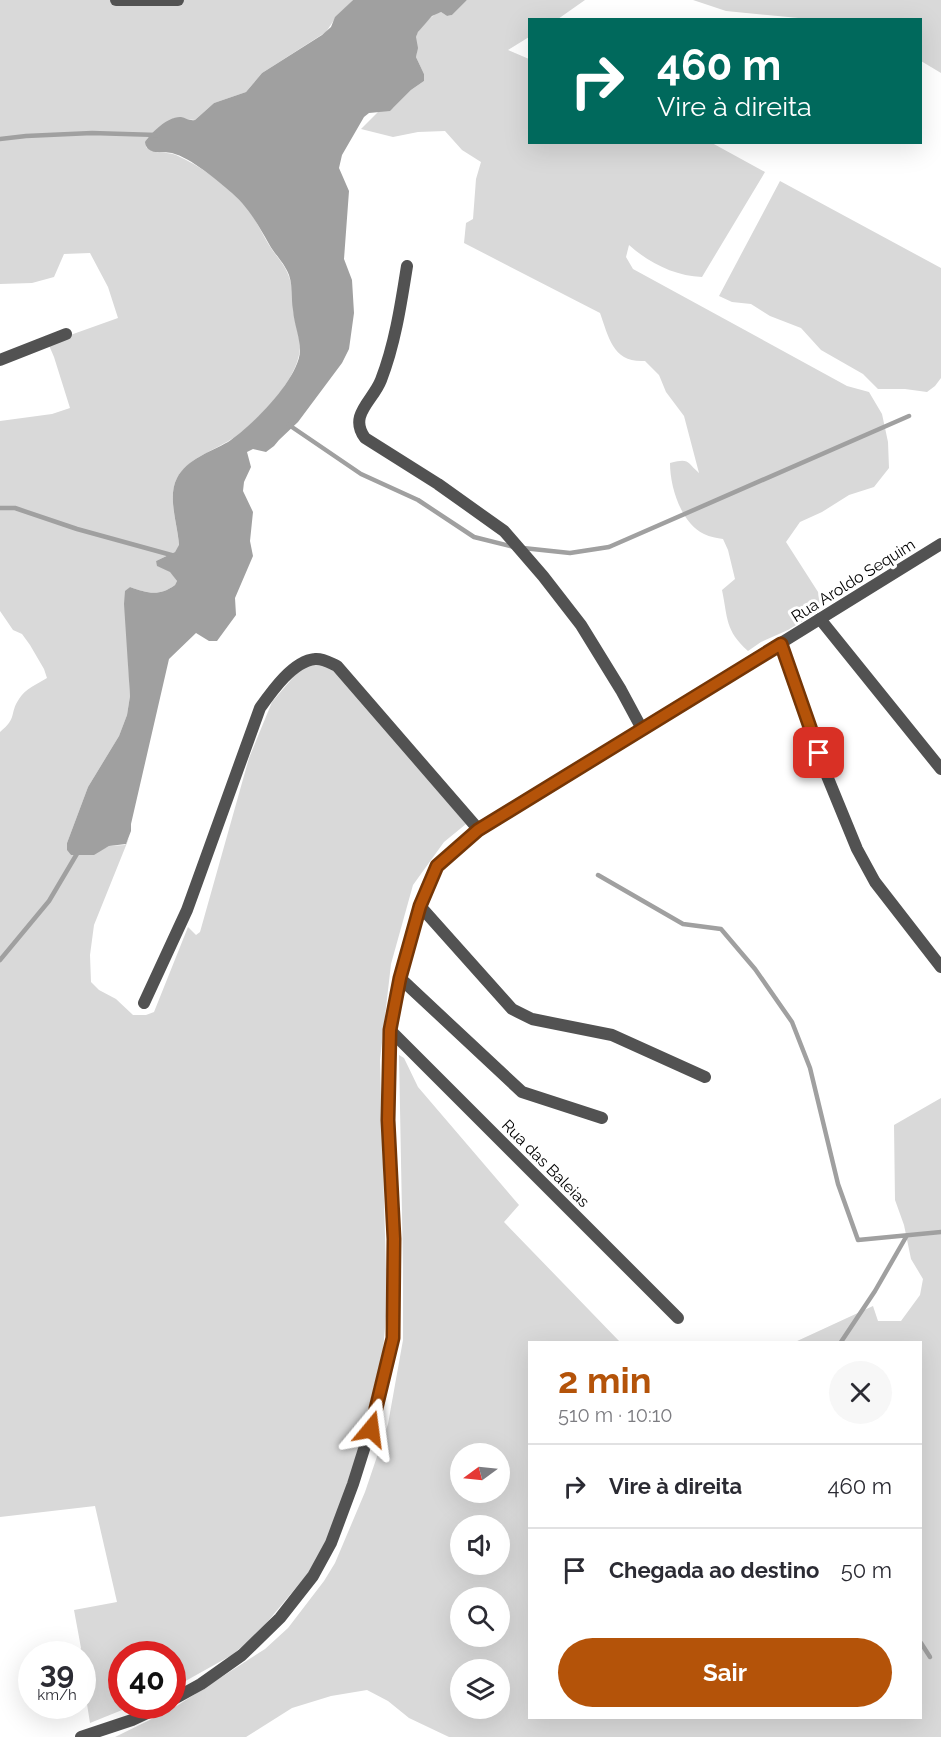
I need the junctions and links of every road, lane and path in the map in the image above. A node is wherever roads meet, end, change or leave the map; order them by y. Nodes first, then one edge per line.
1 (116, 0) edge
2 (178, 0) edge
3 (407, 266) dead end
4 (66, 334) dead end
5 (0, 360) edge
6 (941, 544) edge
7 (820, 619) junction
8 (781, 644) junction
9 (642, 729) junction
10 (941, 769) edge
11 (478, 830) junction
12 (420, 906) junction
13 (941, 967) edge
14 (400, 978) junction
15 (144, 1003) dead end
16 (390, 1030) junction
17 (705, 1077) dead end
18 (602, 1118) dead end
19 (678, 1318) dead end
20 (186, 1692) edge
21 (134, 1719) edge
22 (81, 1737) edge

1 - 2 street
3 - 9 street
4 - 5 street
6 - 7 street, Rua Aroldo Sequim
7 - 8 street, Rua Aroldo Sequim
7 - 10 street
8 - 9 street, Rua Aroldo Sequim
8 - 13 street
9 - 11 street, Rua Aroldo Sequim
11 - 12 street, Rua Aroldo Sequim
11 - 15 street
12 - 14 street, Rua Aroldo Sequim
12 - 17 street
14 - 16 street, Rua Aroldo Sequim
14 - 18 street
16 - 19 street, Rua das Baleias
16 - 20 street, Rua Aroldo Sequim
21 - 22 street

